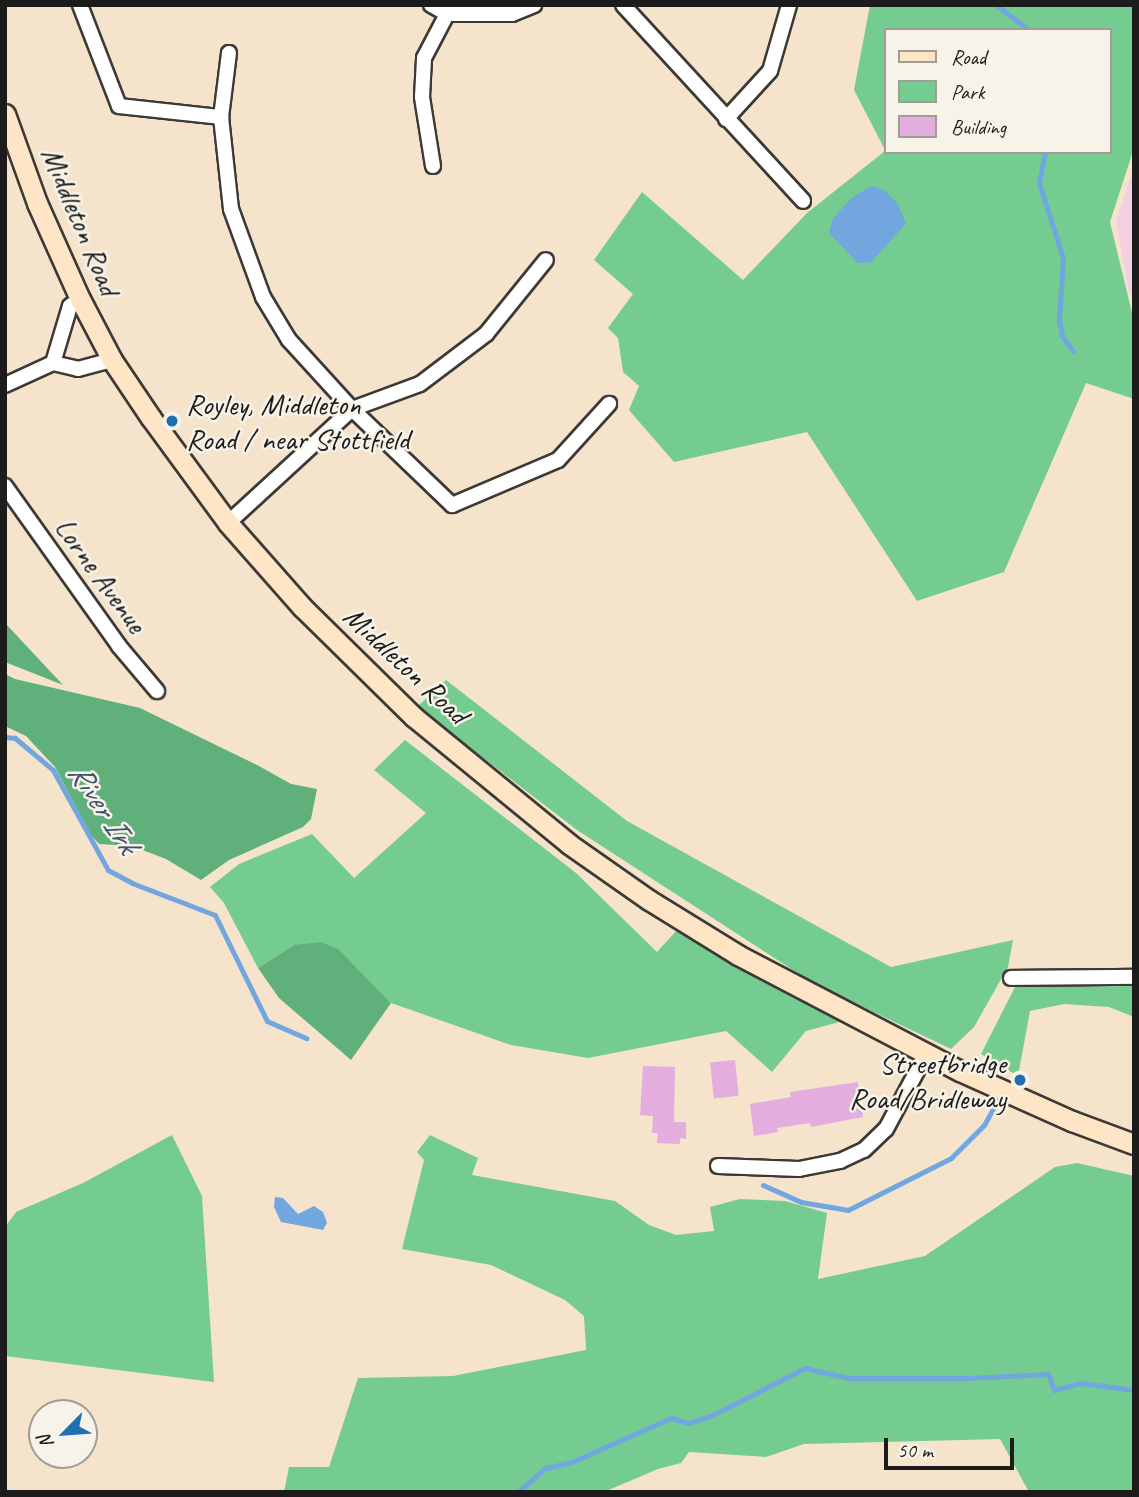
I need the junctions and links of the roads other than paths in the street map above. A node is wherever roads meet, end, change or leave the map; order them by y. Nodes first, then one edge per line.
1 (80, 5) edge
2 (431, 5) edge
3 (534, 5) edge
4 (623, 5) edge
5 (789, 5) edge
6 (447, 15) junction
7 (229, 53) dead end
8 (5, 114) edge
9 (221, 117) junction
10 (726, 119) junction
11 (433, 166) dead end
12 (803, 201) dead end
13 (545, 260) dead end
14 (80, 299) junction
15 (112, 360) junction
16 (53, 363) junction
17 (5, 385) edge
18 (609, 404) dead end
19 (352, 410) junction
20 (5, 486) edge
21 (228, 523) junction
22 (157, 691) dead end
23 (1134, 977) edge
24 (1011, 978) dead end
25 (926, 1054) junction
26 (1134, 1144) edge
27 (718, 1166) dead end

1 - 9 street
2 - 6 street
3 - 6 street
4 - 10 street
5 - 10 street
6 - 11 street
7 - 9 street
8 - 14 main road, Middleton Road
9 - 19 street
10 - 12 street
13 - 19 street
14 - 15 main road, Middleton Road
14 - 16 street
15 - 16 street
15 - 21 main road, Middleton Road
16 - 17 street
18 - 19 street
19 - 21 street
20 - 22 street, Lorne Avenue
21 - 25 main road, Middleton Road
23 - 24 street
25 - 26 main road, Middleton Road
25 - 27 street

